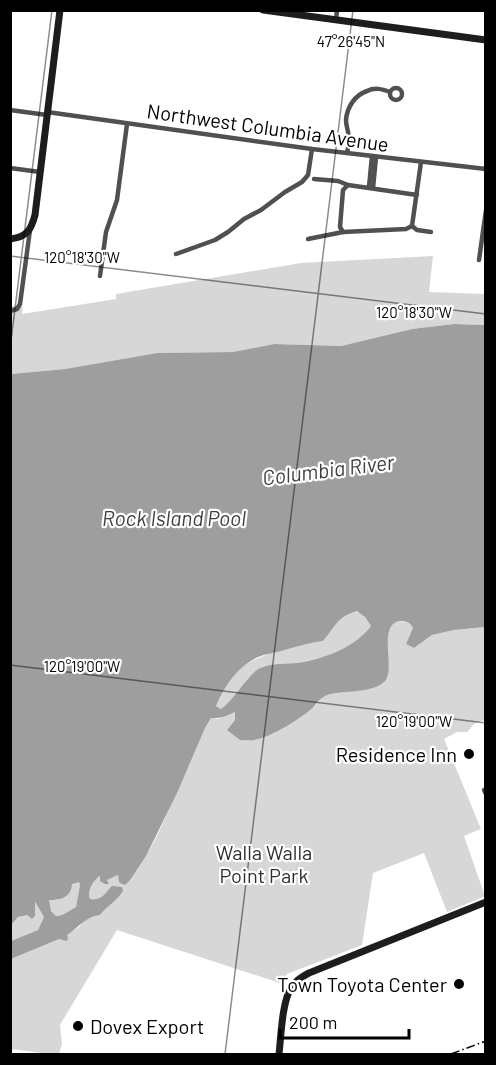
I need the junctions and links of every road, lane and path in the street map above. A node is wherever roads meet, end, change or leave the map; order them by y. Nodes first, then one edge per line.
1 (60, 10) edge
2 (263, 10) edge
3 (337, 10) edge
4 (282, 12) edge
5 (336, 20) junction
6 (486, 34) edge
7 (485, 40) edge
8 (390, 92) dead end
9 (10, 110) edge
10 (47, 113) junction
11 (127, 124) junction
12 (312, 149) junction
13 (347, 153) junction
14 (374, 157) junction
15 (422, 162) junction
16 (10, 168) edge
17 (486, 169) edge
18 (40, 172) junction
19 (314, 179) dead end
20 (348, 184) junction
21 (371, 187) junction
22 (417, 195) junction
23 (486, 210) edge
24 (412, 226) junction
25 (30, 230) junction
26 (343, 232) junction
27 (431, 232) dead end
28 (10, 239) edge
29 (308, 239) dead end
30 (176, 254) dead end
31 (479, 260) dead end
32 (100, 276) dead end
33 (10, 311) edge
34 (486, 902) edge
35 (279, 1054) edge

1 - 10 street
2 - 4 street
3 - 5 street
4 - 5 street
5 - 7 street
6 - 7 street
8 - 13 street
9 - 10 street, Northwest Columbia Avenue
10 - 11 street, Northwest Columbia Avenue
10 - 18 street
11 - 12 street, Northwest Columbia Avenue
11 - 32 street
12 - 13 street, Northwest Columbia Avenue
12 - 30 street
13 - 14 street, Northwest Columbia Avenue
14 - 15 street, Northwest Columbia Avenue
14 - 21 street
15 - 17 street, Northwest Columbia Avenue
15 - 22 street
16 - 18 street
18 - 25 street
19 - 20 street
20 - 21 street
20 - 26 street
21 - 22 street
22 - 24 street
23 - 31 street
24 - 26 street
24 - 27 street
25 - 28 street
25 - 33 street
26 - 29 street
34 - 35 street

